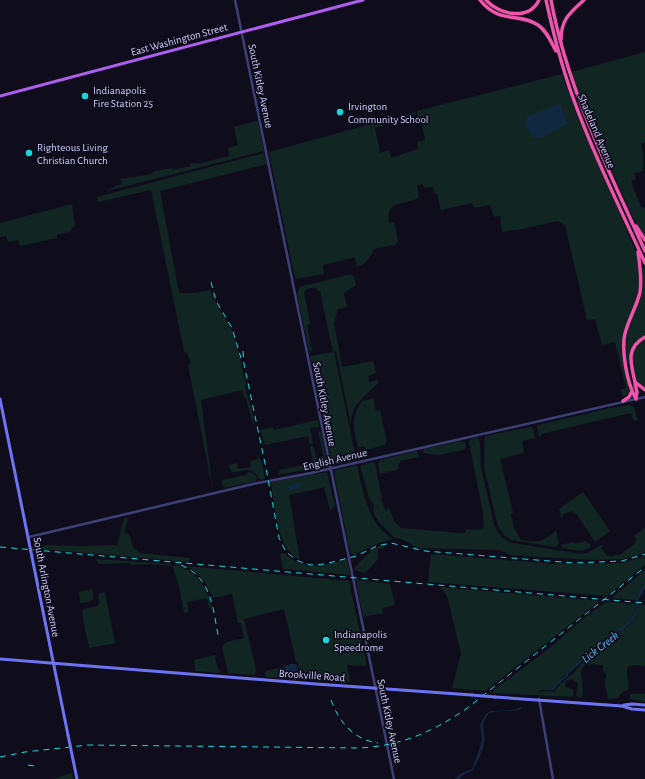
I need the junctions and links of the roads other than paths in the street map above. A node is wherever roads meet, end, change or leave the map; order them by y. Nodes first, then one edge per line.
1 (235, 0) edge
2 (363, 0) edge
3 (480, 0) edge
4 (486, 0) edge
5 (539, 0) edge
6 (546, 0) edge
7 (551, 0) edge
8 (584, 0) edge
9 (242, 32) junction
10 (562, 47) junction
11 (559, 56) junction
12 (0, 96) edge
13 (628, 214) junction
14 (645, 240) edge
15 (638, 247) junction
16 (645, 251) edge
17 (645, 263) edge
18 (645, 337) edge
19 (635, 382) junction
20 (632, 390) junction
21 (645, 390) edge
22 (645, 397) edge
23 (0, 399) edge
24 (636, 399) junction
25 (623, 402) junction
26 (330, 468) junction
27 (29, 537) junction
28 (0, 659) edge
29 (53, 664) junction
30 (375, 688) junction
31 (538, 699) junction
32 (645, 705) edge
33 (622, 706) junction
34 (645, 710) edge
35 (77, 779) edge
36 (394, 779) edge
37 (553, 779) edge

1 - 9 street, South Kitley Avenue
2 - 9 main road, East Washington Street
3 - 11 highway
4 - 5 highway
6 - 11 highway, Shadeland Avenue
7 - 10 highway, Shadeland Avenue
8 - 10 highway
9 - 12 main road, East Washington Street
9 - 26 street, South Kitley Avenue
10 - 13 highway, Shadeland Avenue
11 - 15 highway, Shadeland Avenue
13 - 14 highway
13 - 16 highway, Shadeland Avenue
15 - 17 highway, Shadeland Avenue
15 - 20 highway
18 - 19 highway
19 - 21 highway
19 - 24 highway
20 - 24 highway
20 - 25 highway
22 - 24 street, English Avenue
23 - 27 main road, South Arlington Avenue
24 - 25 street, English Avenue
25 - 26 street, English Avenue
26 - 27 street, English Avenue
26 - 30 street, South Kitley Avenue
27 - 29 main road, South Arlington Avenue
28 - 29 main road, Brookville Road
29 - 30 main road, Brookville Road
29 - 35 main road, South Arlington Avenue, bridge
30 - 31 main road, Brookville Road, bridge
30 - 36 street, South Kitley Avenue
31 - 33 main road, Brookville Road
31 - 37 street
32 - 33 main road, Brookville Road
33 - 34 main road, Brookville Road

